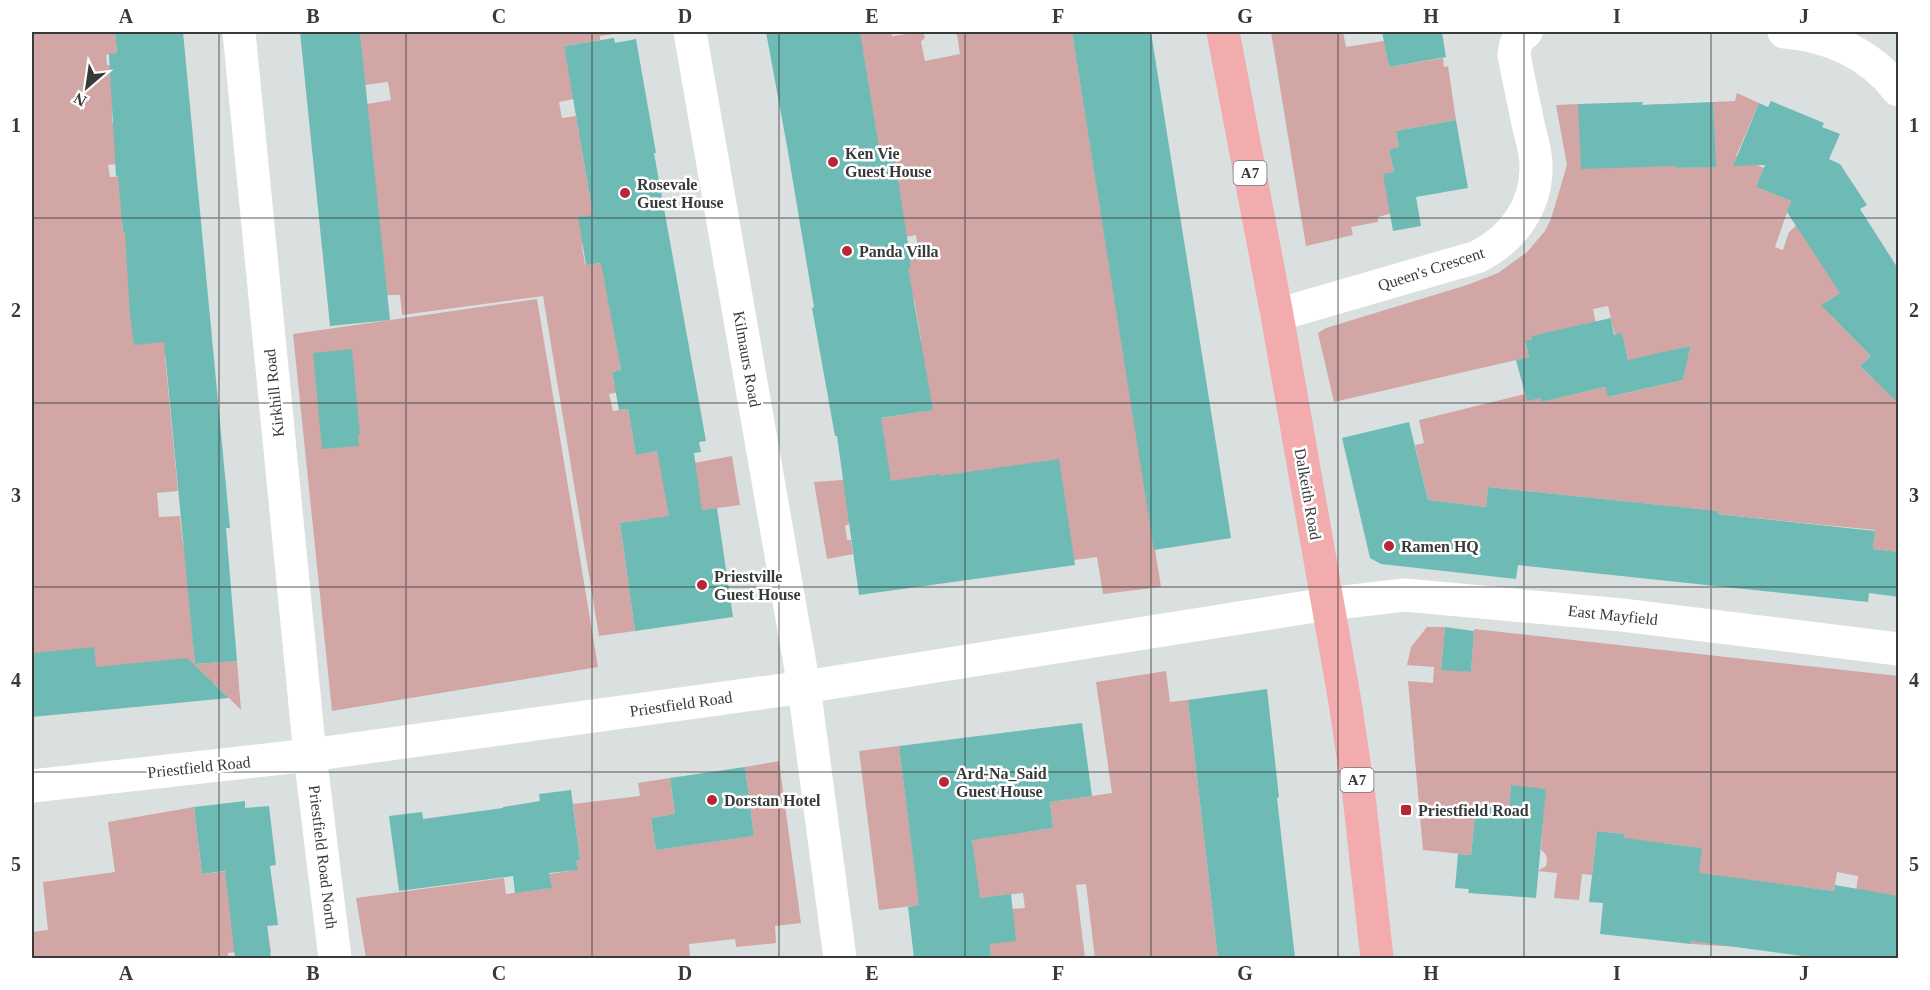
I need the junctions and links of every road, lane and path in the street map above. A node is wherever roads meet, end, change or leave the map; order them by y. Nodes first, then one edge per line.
1 (239, 32) edge
2 (690, 32) edge
3 (1223, 32) edge
4 (1784, 32) edge
5 (1522, 33) edge
6 (1899, 90) edge
7 (1277, 315) junction
8 (1327, 604) junction
9 (1899, 649) edge
10 (804, 687) junction
11 (310, 755) junction
12 (32, 786) edge
13 (335, 958) edge
14 (840, 958) edge
15 (1377, 958) edge

1 - 11 street, Kirkhill Road
2 - 10 street, Kilmaurs Road
3 - 7 main road, Dalkeith Road / A7
4 - 6 street
5 - 7 street, Queen's Crescent
7 - 8 main road, Dalkeith Road / A7
8 - 9 street, East Mayfield
8 - 10 street, Priestfield Road
8 - 15 main road, Dalkeith Road / A7
10 - 11 street, Priestfield Road
10 - 14 street, Kilmaurs Road
11 - 12 street, Priestfield Road
11 - 13 street, Priestfield Road North

